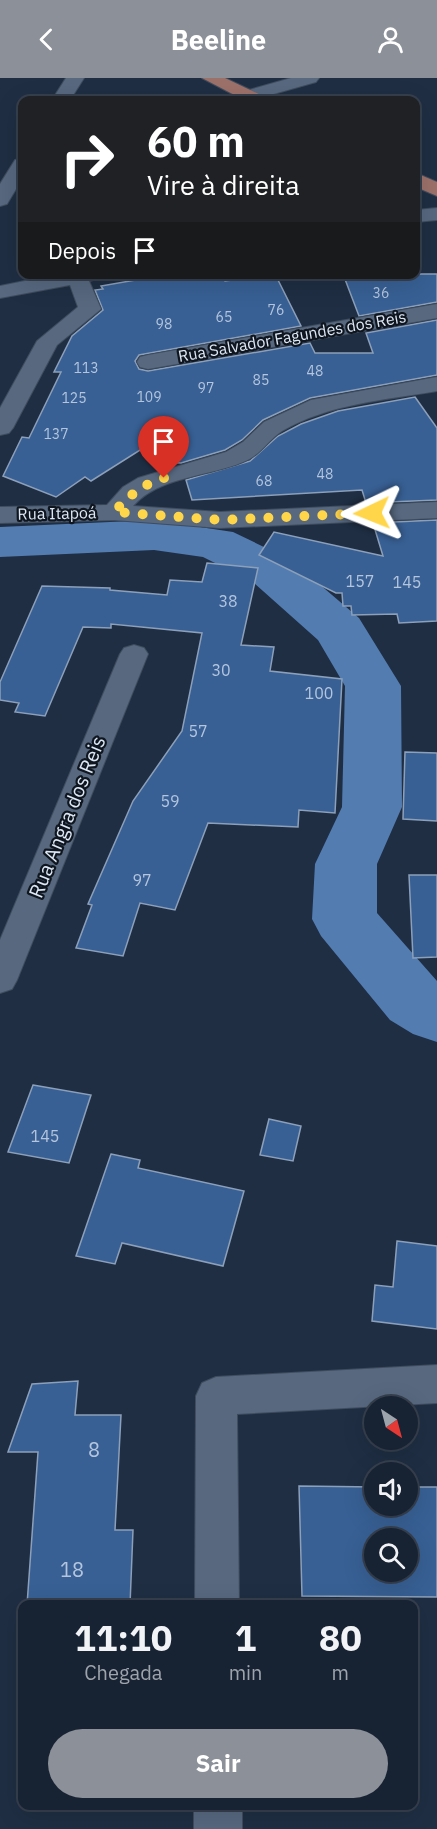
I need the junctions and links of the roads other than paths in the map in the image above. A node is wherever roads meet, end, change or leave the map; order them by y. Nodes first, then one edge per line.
1 (75, 78) edge
2 (211, 78) edge
3 (310, 78) edge
4 (64, 96) edge
5 (249, 96) edge
6 (259, 96) edge
7 (18, 171) edge
8 (420, 181) edge
9 (437, 190) edge
10 (0, 200) edge
11 (437, 214) edge
12 (420, 216) edge
13 (70, 279) edge
14 (86, 279) edge
15 (0, 292) edge
16 (437, 311) edge
17 (148, 362) dead end
18 (437, 384) edge
19 (1, 428) edge
20 (437, 510) edge
21 (114, 512) junction
22 (0, 515) edge
23 (134, 654) dead end
24 (0, 980) edge
25 (437, 1384) edge
26 (217, 1600) edge
27 (218, 1810) edge
28 (218, 1829) edge

1 - 4 street
2 - 5 main road
3 - 6 street
7 - 10 street
8 - 9 main road
11 - 12 street
13 - 15 street
14 - 19 street
16 - 17 street, Rua Salvador Fagundes dos Reis
18 - 21 street
20 - 21 street, Rua Itapoá
21 - 22 street, Rua Itapoá
23 - 24 street, Rua Angra dos Reis
25 - 26 street
27 - 28 street

